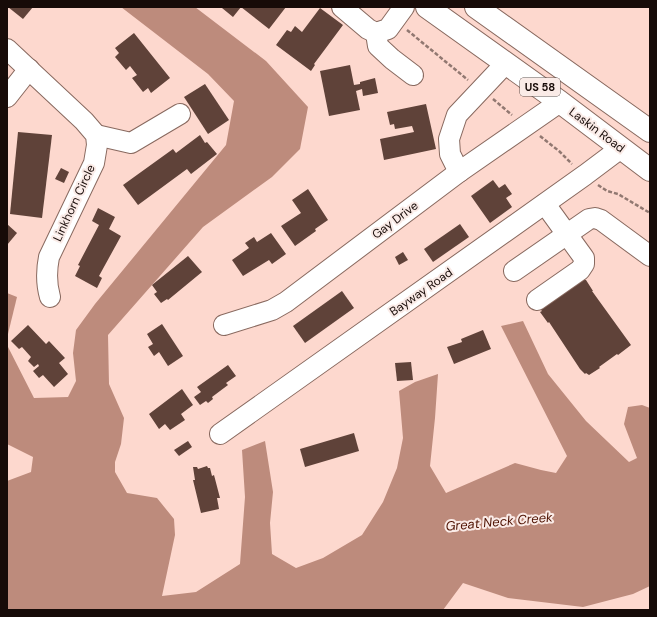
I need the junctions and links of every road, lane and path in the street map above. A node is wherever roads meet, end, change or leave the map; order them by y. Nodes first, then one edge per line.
1 (342, 7) edge
2 (404, 7) edge
3 (428, 7) edge
4 (476, 7) edge
5 (376, 33) junction
6 (7, 49) edge
7 (506, 63) junction
8 (29, 69) junction
9 (413, 75) dead end
10 (7, 97) edge
11 (560, 102) junction
12 (180, 114) dead end
13 (650, 131) edge
14 (96, 135) junction
15 (621, 148) junction
16 (650, 170) edge
17 (459, 172) junction
18 (545, 204) junction
19 (567, 234) junction
20 (650, 256) edge
21 (514, 272) dead end
22 (50, 297) dead end
23 (537, 300) dead end
24 (224, 325) dead end
25 (220, 434) dead end

1 - 5 street
2 - 5 street
3 - 7 main road, Laskin Road / US 58
4 - 13 main road, US 58
5 - 9 street
6 - 8 street
7 - 11 main road, Laskin Road / US 58
7 - 17 street
8 - 10 street
8 - 14 street
11 - 15 main road, Laskin Road / US 58
11 - 17 street, Gay Drive
12 - 14 street
14 - 22 street, Linkhorn Circle
15 - 16 main road, Laskin Road / US 58
15 - 18 street, Bayway Road
17 - 24 street, Gay Drive
18 - 19 street
18 - 25 street, Bayway Road
19 - 20 street
19 - 21 street
19 - 23 street

